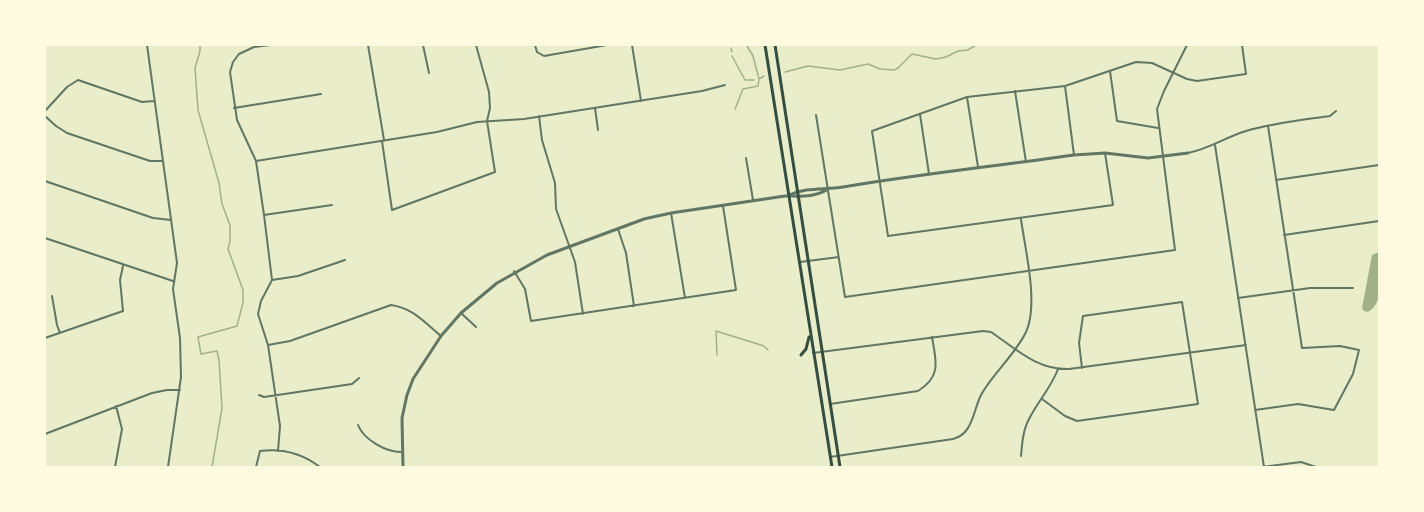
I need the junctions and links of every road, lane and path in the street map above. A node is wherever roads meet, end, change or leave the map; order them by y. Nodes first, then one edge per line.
1 (147, 45) edge
2 (271, 45) edge
3 (368, 45) edge
4 (423, 45) edge
5 (476, 45) edge
6 (535, 45) edge
7 (607, 45) edge
8 (632, 45) edge
9 (765, 45) edge
10 (775, 45) edge
11 (1187, 45) edge
12 (1242, 45) edge
13 (777, 56) junction
14 (766, 58) junction
15 (1110, 71) junction
16 (429, 73) dead end
17 (1174, 73) junction
18 (725, 85) dead end
19 (1065, 86) junction
20 (1015, 91) junction
21 (321, 94) dead end
22 (967, 97) junction
23 (154, 101) junction
24 (641, 101) junction
25 (234, 108) junction
26 (595, 108) junction
27 (45, 111) edge
28 (1336, 111) dead end
29 (920, 114) junction
30 (816, 115) dead end
31 (45, 116) edge
32 (538, 116) junction
33 (487, 121) junction
34 (1268, 126) junction
35 (1158, 128) junction
36 (598, 130) dead end
37 (383, 141) junction
38 (1215, 145) junction
39 (1105, 153) junction
40 (1188, 153) joint
41 (1074, 155) junction
42 (1163, 157) junction
43 (746, 158) dead end
44 (163, 161) junction
45 (256, 161) junction
46 (1026, 162) junction
47 (1379, 165) edge
48 (978, 167) junction
49 (929, 175) junction
50 (1276, 180) junction
51 (45, 181) edge
52 (879, 181) junction
53 (828, 189) junction
54 (798, 191) junction
55 (789, 196) junction
56 (799, 197) junction
57 (754, 201) junction
58 (332, 205) dead end
59 (723, 206) junction
60 (671, 213) junction
61 (264, 215) junction
62 (171, 219) junction
63 (1020, 219) junction
64 (1379, 221) edge
65 (618, 228) junction
66 (1284, 235) junction
67 (45, 238) edge
68 (569, 246) junction
69 (838, 257) junction
70 (345, 260) dead end
71 (809, 261) junction
72 (799, 262) junction
73 (124, 265) junction
74 (1028, 271) junction
75 (514, 272) junction
76 (272, 280) junction
77 (174, 282) junction
78 (1353, 288) dead end
79 (1293, 290) junction
80 (52, 296) dead end
81 (685, 298) junction
82 (1238, 298) junction
83 (634, 306) junction
84 (461, 313) junction
85 (582, 314) junction
86 (476, 327) dead end
87 (809, 329) junction
88 (60, 333) junction
89 (441, 336) junction
90 (932, 337) junction
91 (45, 339) edge
92 (268, 345) junction
93 (1246, 345) junction
94 (1015, 348) junction
95 (822, 352) junction
96 (813, 353) junction
97 (1190, 353) junction
98 (801, 355) dead end
99 (1082, 368) junction
100 (1058, 369) junction
101 (359, 378) dead end
102 (180, 390) junction
103 (259, 395) dead end
104 (275, 396) junction
105 (1042, 399) junction
106 (830, 404) junction
107 (116, 406) junction
108 (1255, 410) junction
109 (358, 424) dead end
110 (45, 434) edge
111 (278, 450) junction
112 (403, 452) junction
113 (838, 455) junction
114 (830, 456) junction
115 (1021, 456) dead end
116 (115, 467) edge
117 (168, 467) edge
118 (256, 467) edge
119 (321, 467) edge
120 (403, 467) edge
121 (832, 467) edge
122 (840, 467) edge
123 (1263, 467) edge
124 (1316, 467) edge

1 - 23 street
2 - 25 street
3 - 37 street
4 - 16 street
5 - 33 street
6 - 7 street
8 - 24 street
9 - 14 main road
10 - 13 main road
11 - 17 street
12 - 17 street
13 - 14 main road
13 - 54 main road
14 - 55 main road
15 - 17 street
15 - 19 street
15 - 35 street
17 - 35 street
18 - 24 street
19 - 20 street
19 - 41 street
20 - 22 street
20 - 46 street
21 - 25 street
22 - 29 street
22 - 48 street
23 - 27 street
23 - 44 street
24 - 26 street
25 - 45 street
26 - 32 street
26 - 36 street
28 - 34 street
29 - 49 street
29 - 52 street
30 - 53 street
31 - 44 street
32 - 33 street
32 - 68 street
33 - 37 street
33 - 37 street
34 - 38 street
34 - 50 street
35 - 42 street
37 - 45 street
38 - 40 street
38 - 82 street
39 - 41 street
39 - 42 street
39 - 63 street
40 - 42 street
41 - 46 street
42 - 74 street
43 - 57 street
44 - 62 street
45 - 61 street
46 - 48 street
47 - 50 street
48 - 49 street
49 - 52 street
50 - 66 street
51 - 62 street
52 - 53 street
52 - 63 street
53 - 54 street
53 - 56 street
53 - 69 street
54 - 55 street
54 - 56 main road
55 - 56 street
55 - 57 street
55 - 72 main road
56 - 71 main road
57 - 59 street
58 - 61 street
59 - 60 street
59 - 81 street
60 - 65 street
60 - 81 street
61 - 76 street
62 - 77 street
63 - 74 street
64 - 66 street
65 - 68 street
65 - 83 street
66 - 79 street
67 - 73 street
68 - 75 street
68 - 85 street
69 - 71 street
69 - 74 street
70 - 76 street
71 - 72 street
71 - 95 main road
72 - 87 main road
73 - 77 street
73 - 88 street
74 - 94 street
75 - 84 street
75 - 85 street
76 - 92 street
77 - 102 street
78 - 79 street
79 - 82 street
79 - 108 street
80 - 88 street
81 - 83 street
82 - 93 street
83 - 85 street
84 - 86 street
84 - 89 street
87 - 96 main road
87 - 98 main road
88 - 91 street
89 - 92 street
89 - 112 street
90 - 94 street
90 - 95 street
90 - 106 street
92 - 104 street
93 - 97 street
93 - 108 street
94 - 100 street
94 - 113 street
95 - 96 street
95 - 106 main road
96 - 114 main road
97 - 99 street
97 - 99 street
97 - 105 street
99 - 100 street
100 - 105 street
101 - 104 street
102 - 107 street
102 - 117 street
103 - 104 street
104 - 111 street
105 - 115 street
106 - 113 main road
107 - 110 street
107 - 116 street
108 - 123 street
109 - 112 street
111 - 118 street
111 - 119 street
112 - 120 street
113 - 114 street
113 - 122 main road
114 - 121 main road
123 - 124 street

